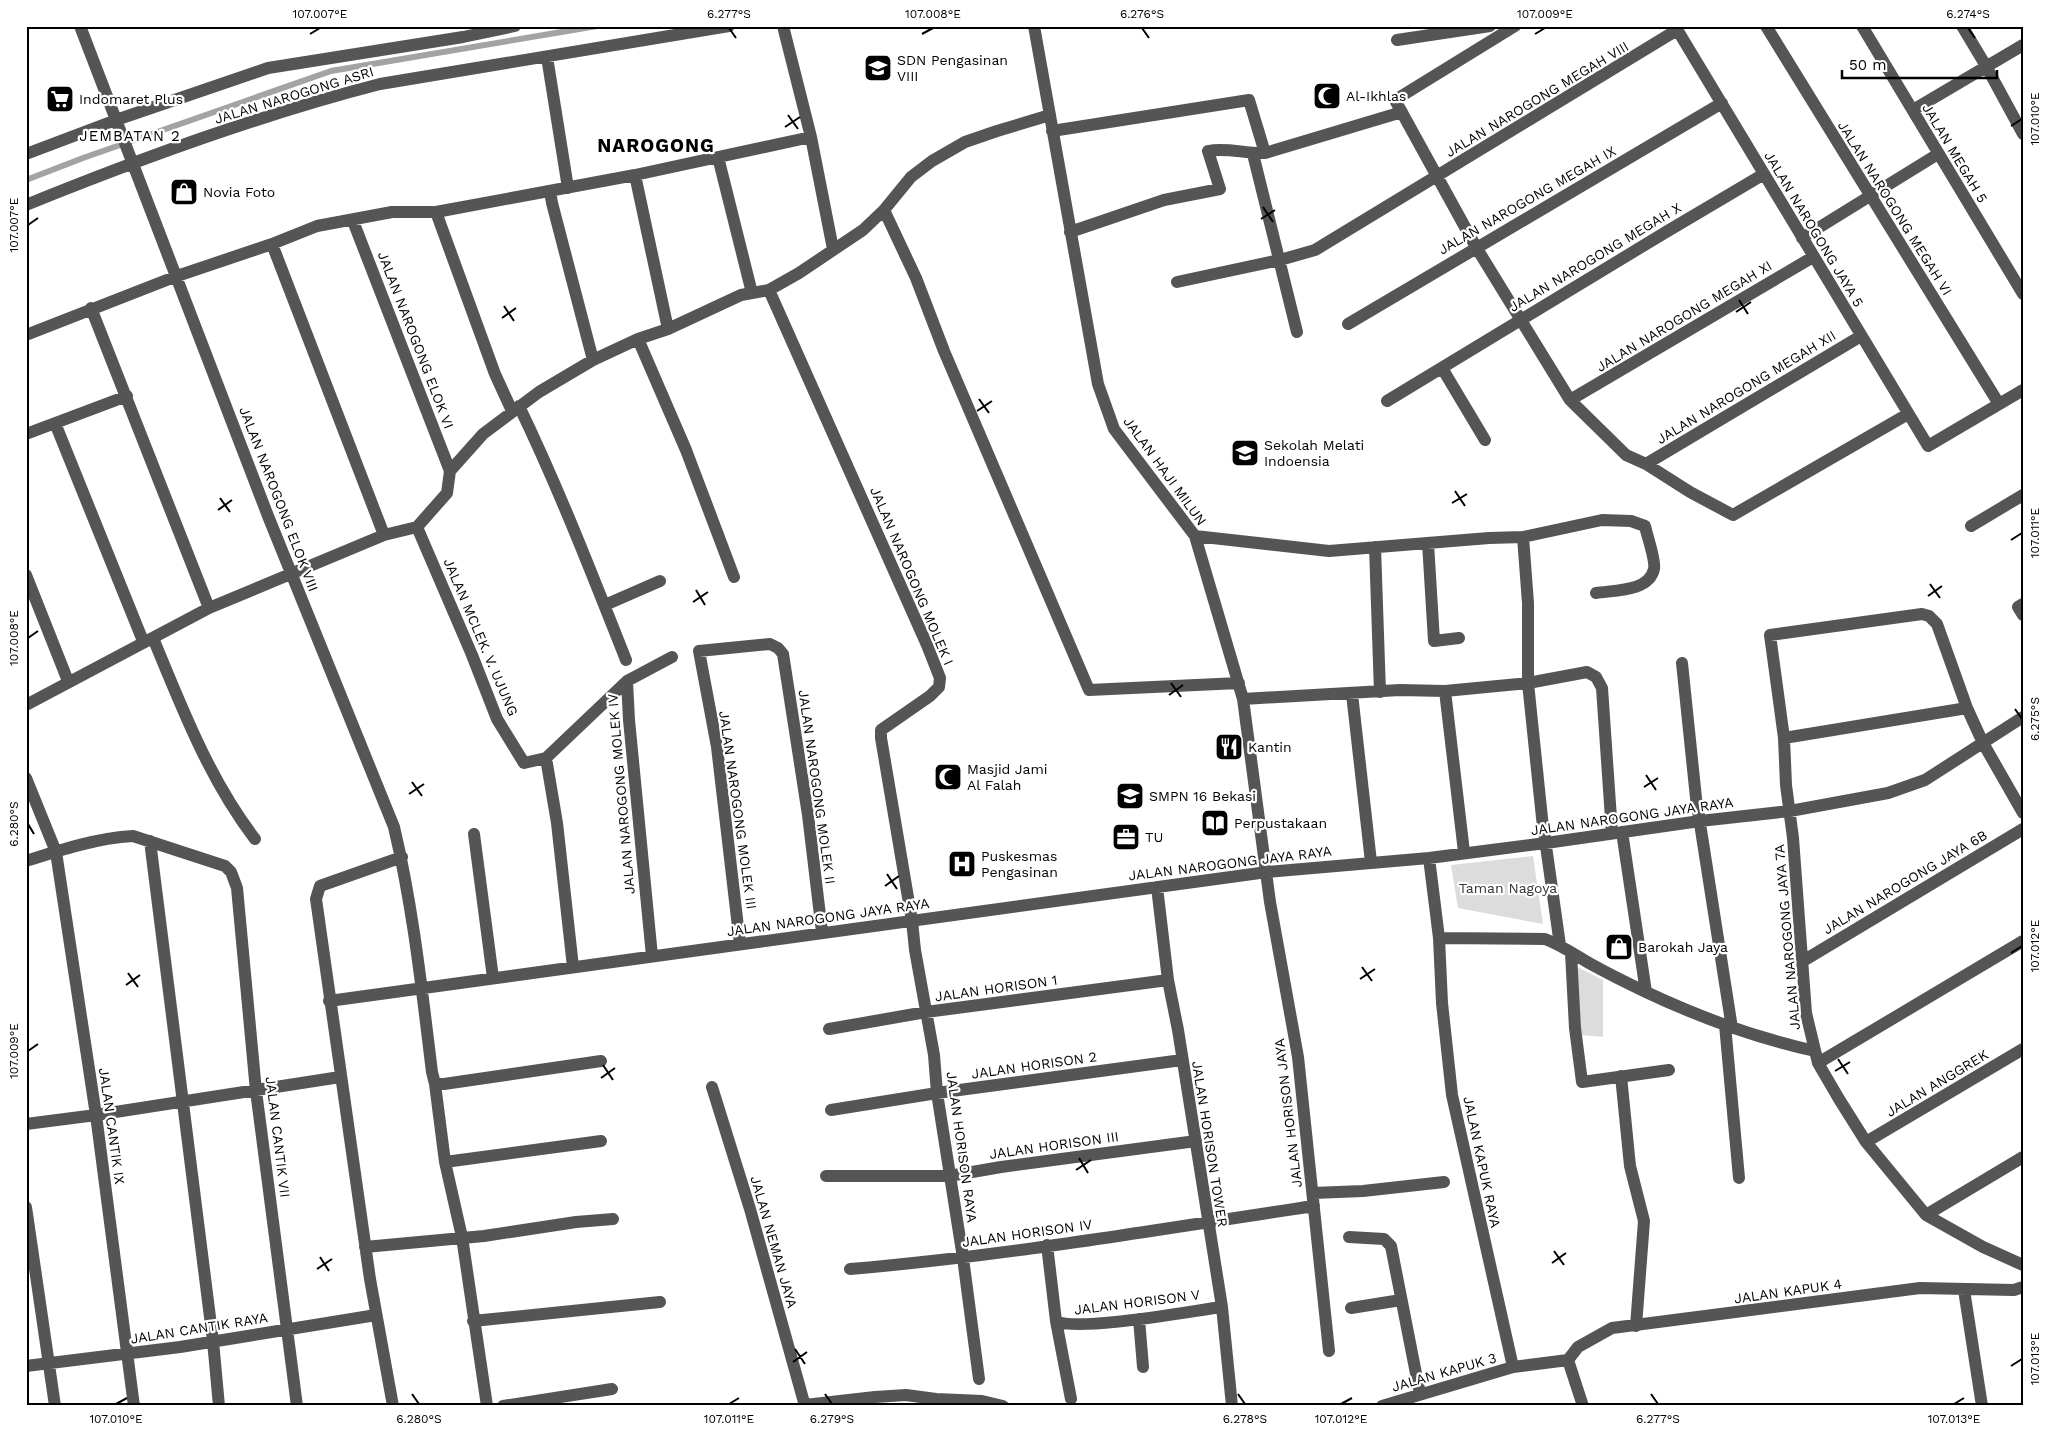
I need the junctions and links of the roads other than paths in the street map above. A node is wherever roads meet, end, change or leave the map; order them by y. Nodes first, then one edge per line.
1 (80, 26) edge
2 (515, 26) edge
3 (729, 26) edge
4 (783, 26) edge
5 (1034, 26) edge
6 (1490, 26) edge
7 (1515, 26) edge
8 (1766, 26) edge
9 (1862, 26) edge
10 (1962, 26) edge
11 (1676, 28) edge
12 (462, 31) edge
13 (1397, 40) dead end
14 (2023, 45) edge
15 (546, 58) junction
16 (1986, 66) junction
17 (1722, 103) junction
18 (1913, 110) junction
19 (1402, 112) junction
20 (1050, 115) junction
21 (118, 125) junction
22 (1052, 130) junction
23 (2023, 134) edge
24 (811, 137) junction
25 (1259, 153) junction
26 (26, 154) edge
27 (1938, 154) junction
28 (131, 156) junction
29 (718, 157) junction
30 (1764, 174) junction
31 (635, 175) junction
32 (1437, 177) junction
33 (568, 188) junction
34 (550, 191) junction
35 (1870, 196) junction
36 (26, 205) edge
37 (884, 210) junction
38 (436, 212) junction
39 (353, 221) junction
40 (1070, 232) junction
41 (1802, 238) junction
42 (272, 244) junction
43 (1476, 247) junction
44 (833, 249) junction
45 (1813, 257) junction
46 (1280, 260) junction
47 (177, 276) junction
48 (1176, 282) dead end
49 (769, 290) junction
50 (752, 293) junction
51 (2023, 294) edge
52 (91, 308) junction
53 (1520, 320) junction
54 (1348, 324) dead end
55 (668, 329) junction
56 (1297, 332) dead end
57 (26, 335) edge
58 (1861, 336) junction
59 (638, 339) junction
60 (593, 360) junction
61 (1442, 368) junction
62 (2023, 390) edge
63 (127, 396) junction
64 (1570, 400) junction
65 (1387, 401) dead end
66 (1999, 404) junction
67 (515, 408) junction
68 (1908, 414) junction
69 (55, 423) junction
70 (26, 434) edge
71 (1485, 440) dead end
72 (1646, 464) junction
73 (450, 471) junction
74 (2023, 496) edge
75 (416, 526) junction
76 (1971, 526) dead end
77 (384, 535) junction
78 (1195, 536) junction
79 (1523, 537) junction
80 (1428, 543) junction
81 (1375, 547) junction
82 (291, 572) junction
83 (26, 575) edge
84 (734, 577) dead end
85 (660, 581) dead end
86 (1596, 593) dead end
87 (604, 605) junction
88 (209, 608) junction
89 (1459, 638) dead end
90 (148, 640) junction
91 (698, 651) joint
92 (672, 657) dead end
93 (626, 660) dead end
94 (1682, 663) dead end
95 (68, 681) junction
96 (627, 681) junction
97 (1239, 683) junction
98 (1528, 683) junction
99 (1445, 691) junction
100 (1380, 692) junction
101 (1352, 694) junction
102 (1243, 699) junction
103 (26, 705) edge
104 (1967, 708) junction
105 (2023, 718) edge
106 (1784, 738) junction
107 (1983, 743) junction
108 (546, 758) junction
109 (26, 778) edge
110 (1790, 811) junction
111 (2023, 813) edge
112 (1700, 821) junction
113 (2023, 829) edge
114 (1617, 832) junction
115 (474, 834) dead end
116 (255, 839) dead end
117 (150, 841) junction
118 (1546, 843) junction
119 (56, 852) junction
120 (1464, 852) junction
121 (402, 857) junction
122 (1429, 858) junction
123 (26, 861) edge
124 (1371, 862) junction
125 (1267, 872) junction
126 (1157, 887) junction
127 (912, 921) junction
128 (822, 932) junction
129 (1439, 938) junction
130 (2023, 941) edge
131 (740, 944) junction
132 (1560, 945) junction
133 (1571, 953) junction
134 (652, 956) junction
135 (1803, 960) junction
136 (573, 967) junction
137 (493, 978) junction
138 (1168, 980) junction
139 (422, 989) junction
140 (1646, 992) junction
141 (329, 1001) junction
142 (926, 1012) junction
143 (1729, 1026) junction
144 (829, 1029) dead end
145 (2023, 1050) edge
146 (1817, 1057) junction
147 (1182, 1060) junction
148 (601, 1062) dead end
149 (1669, 1070) dead end
150 (1621, 1076) junction
151 (340, 1077) junction
152 (436, 1084) junction
153 (712, 1087) dead end
154 (256, 1090) junction
155 (937, 1093) junction
156 (184, 1100) junction
157 (831, 1110) dead end
158 (96, 1115) junction
159 (26, 1124) edge
160 (601, 1141) dead end
161 (1196, 1141) junction
162 (1866, 1142) junction
163 (2023, 1157) edge
164 (445, 1162) junction
165 (826, 1176) dead end
166 (949, 1176) junction
167 (1739, 1178) dead end
168 (1444, 1182) dead end
169 (1313, 1193) junction
170 (1314, 1206) junction
171 (26, 1207) edge
172 (1926, 1215) junction
173 (613, 1219) dead end
174 (1207, 1223) junction
175 (462, 1237) junction
176 (1349, 1237) dead end
177 (1047, 1245) junction
178 (365, 1247) junction
179 (963, 1258) junction
180 (2023, 1265) edge
181 (850, 1268) dead end
182 (2023, 1287) edge
183 (1964, 1290) junction
184 (1401, 1300) junction
185 (660, 1302) dead end
186 (1222, 1307) junction
187 (1351, 1308) dead end
188 (376, 1315) junction
189 (1139, 1319) junction
190 (473, 1321) junction
191 (1056, 1321) junction
192 (1636, 1326) junction
193 (288, 1329) junction
194 (213, 1341) junction
195 (1329, 1352) dead end
196 (128, 1355) junction
197 (1568, 1360) junction
198 (50, 1363) junction
199 (26, 1366) edge
200 (1143, 1367) dead end
201 (1514, 1367) junction
202 (979, 1379) dead end
203 (612, 1390) dead end
204 (1420, 1394) junction
205 (1071, 1399) dead end
206 (936, 1402) edge
207 (805, 1405) edge
208 (1385, 1405) edge
209 (55, 1406) edge
210 (134, 1406) edge
211 (219, 1406) edge
212 (297, 1406) edge
213 (393, 1406) edge
214 (487, 1406) edge
215 (503, 1406) edge
216 (1003, 1406) edge
217 (1232, 1406) edge
218 (1583, 1406) edge
219 (1982, 1406) edge

1 - 21 street, JALAN NAROGONG ELOK VIII
2 - 12 street, JALAN NAROGONG ASRI
3 - 15 street, JALAN NAROGONG ASRI
4 - 24 street
5 - 20 street, JALAN HAJI MILUN
6 - 13 street
7 - 19 street
8 - 35 street, JALAN NAROGONG MEGAH VI
9 - 18 street, JALAN MEGAH 5
10 - 16 street
11 - 17 street, JALAN NAROGONG JAYA 5
11 - 32 street, JALAN NAROGONG MEGAH VIII
12 - 21 street, JALAN NAROGONG ASRI
14 - 16 street
15 - 28 street, JALAN NAROGONG ASRI
15 - 33 street
16 - 18 street
16 - 23 street
17 - 30 street, JALAN NAROGONG JAYA 5
17 - 43 street, JALAN NAROGONG MEGAH IX
18 - 27 street, JALAN MEGAH 5
19 - 25 street
19 - 32 street
20 - 22 street, JALAN HAJI MILUN
20 - 37 street
21 - 26 street, JALAN NAROGONG ASRI
21 - 28 street, JALAN NAROGONG ELOK VIII
22 - 25 street
22 - 40 street, JALAN HAJI MILUN
24 - 29 street
24 - 44 street
25 - 40 street
25 - 46 street
27 - 35 street
27 - 51 street, JALAN MEGAH 5
28 - 36 street, JALAN NAROGONG ASRI
28 - 47 street, JALAN NAROGONG ELOK VIII
29 - 31 street
29 - 50 street
30 - 41 street, JALAN NAROGONG JAYA 5
30 - 53 street, JALAN NAROGONG MEGAH X
31 - 33 street
31 - 55 street
32 - 43 street
32 - 46 street, JALAN NAROGONG MEGAH VIII
33 - 34 street
34 - 38 street
34 - 60 street
35 - 41 street
35 - 66 street, JALAN NAROGONG MEGAH VI
37 - 44 street
37 - 97 street
38 - 39 street
38 - 67 street
39 - 42 street
39 - 73 street, JALAN NAROGONG ELOK VI
40 - 78 street, JALAN HAJI MILUN
41 - 45 street, JALAN NAROGONG JAYA 5
42 - 47 street
42 - 77 street
43 - 53 street
43 - 54 street, JALAN NAROGONG MEGAH IX
44 - 49 street
45 - 58 street, JALAN NAROGONG JAYA 5
45 - 64 street, JALAN NAROGONG MEGAH XI
46 - 48 street, JALAN NAROGONG MEGAH VIII
46 - 56 street
47 - 52 street
47 - 82 street, JALAN NAROGONG ELOK VIII
49 - 50 street
49 - 127 street, JALAN NAROGONG MOLEK I
50 - 55 street
52 - 57 street
52 - 63 street
53 - 61 street, JALAN NAROGONG MEGAH X
53 - 64 street
55 - 59 street
58 - 68 street, JALAN NAROGONG JAYA 5
58 - 72 street, JALAN NAROGONG MEGAH XII
59 - 60 street
59 - 84 street
60 - 67 street
61 - 65 street, JALAN NAROGONG MEGAH X
61 - 71 street
62 - 66 street
63 - 69 street
63 - 88 street
64 - 72 street
66 - 68 street, JALAN NAROGONG JAYA 5
67 - 73 street
67 - 87 street
68 - 72 street
69 - 70 street
69 - 90 street
73 - 75 street
74 - 76 street
75 - 77 street
75 - 108 street, JALAN MCLEK. V. UJUNG
77 - 82 street
78 - 81 street
78 - 97 street, JALAN HAJI MILUN
79 - 80 street
79 - 86 street
79 - 98 street
80 - 81 street
80 - 89 street
81 - 100 street
82 - 88 street
82 - 121 street, JALAN NAROGONG ELOK VIII
83 - 95 street
85 - 87 street
87 - 93 street
88 - 90 street
90 - 95 street
90 - 116 street
91 - 128 street, JALAN NAROGONG MOLEK II
91 - 131 street, JALAN NAROGONG MOLEK III
92 - 96 street, JALAN NAROGONG MOLEK IV
94 - 112 street
95 - 103 street
96 - 108 street
96 - 134 street, JALAN NAROGONG MOLEK IV
97 - 102 street, JALAN HAJI MILUN
98 - 99 street
98 - 114 street
98 - 118 street
99 - 100 street
99 - 120 street
100 - 101 street
101 - 102 street
101 - 124 street
102 - 125 street, JALAN HAJI MILUN
104 - 106 street
104 - 106 street, JALAN NAROGONG JAYA 7A
104 - 107 street
105 - 107 street, JALAN NAROGONG JAYA RAYA
106 - 110 street, JALAN NAROGONG JAYA 7A
107 - 110 street, JALAN NAROGONG JAYA RAYA
107 - 111 street
108 - 136 street
109 - 119 street, JALAN CANTIK IX
110 - 112 street, JALAN NAROGONG JAYA RAYA
110 - 135 street, JALAN NAROGONG JAYA 7A
112 - 114 street, JALAN NAROGONG JAYA RAYA
112 - 143 street
113 - 135 street, JALAN NAROGONG JAYA 6B
114 - 118 street, JALAN NAROGONG JAYA RAYA
114 - 140 street
115 - 137 street
117 - 119 street
117 - 154 street, JALAN CANTIK VII
117 - 156 street
118 - 120 street, JALAN NAROGONG JAYA RAYA
118 - 132 street
119 - 123 street
119 - 158 street, JALAN CANTIK IX
120 - 122 street, JALAN NAROGONG JAYA RAYA
121 - 139 street, JALAN NAROGONG ELOK VIII
121 - 141 street
122 - 124 street, JALAN NAROGONG JAYA RAYA
122 - 129 street, JALAN KAPUK RAYA
124 - 125 street, JALAN NAROGONG JAYA RAYA
125 - 126 street, JALAN NAROGONG JAYA RAYA
125 - 169 street, JALAN HORISON JAYA
126 - 127 street, JALAN NAROGONG JAYA RAYA
126 - 138 street, JALAN HORISON TOWER
127 - 128 street, JALAN NAROGONG JAYA RAYA
127 - 142 street, JALAN HORISON RAYA
128 - 131 street, JALAN NAROGONG JAYA RAYA
129 - 132 street
129 - 201 street, JALAN KAPUK RAYA
130 - 146 street
131 - 134 street, JALAN NAROGONG JAYA RAYA
132 - 133 street
133 - 140 street
133 - 150 street
134 - 136 street, JALAN NAROGONG JAYA RAYA
135 - 146 street, JALAN NAROGONG JAYA 7A
136 - 137 street, JALAN NAROGONG JAYA RAYA
137 - 139 street, JALAN NAROGONG JAYA RAYA
138 - 142 street, JALAN HORISON 1
138 - 147 street, JALAN HORISON TOWER
139 - 141 street, JALAN NAROGONG JAYA RAYA
139 - 152 street, JALAN NAROGONG ELOK VIII
140 - 143 street
141 - 151 street
142 - 144 street, JALAN HORISON 1
142 - 155 street, JALAN HORISON RAYA
143 - 146 street
143 - 167 street
145 - 162 street, JALAN ANGGREK
146 - 162 street, JALAN NAROGONG JAYA 7A
147 - 155 street, JALAN HORISON 2
147 - 161 street, JALAN HORISON TOWER
148 - 152 street
149 - 150 street
150 - 192 street
151 - 154 street
151 - 178 street
152 - 164 street, JALAN NAROGONG ELOK VIII
153 - 207 street, JALAN NEMAN JAYA
154 - 156 street
154 - 193 street, JALAN CANTIK VII
155 - 157 street, JALAN HORISON 2
155 - 166 street, JALAN HORISON RAYA
156 - 158 street
156 - 194 street
158 - 159 street
158 - 196 street, JALAN CANTIK IX
160 - 164 street
161 - 166 street, JALAN HORISON III
161 - 174 street, JALAN HORISON TOWER
162 - 172 street, JALAN NAROGONG JAYA 7A
163 - 172 street
164 - 175 street, JALAN NAROGONG ELOK VIII
165 - 166 street, JALAN HORISON III
166 - 179 street, JALAN HORISON RAYA
168 - 169 street
169 - 170 street, JALAN HORISON JAYA
170 - 174 street, JALAN HORISON IV
170 - 195 street, JALAN HORISON JAYA
171 - 198 street
172 - 180 street, JALAN NAROGONG JAYA 7A
173 - 175 street
174 - 177 street, JALAN HORISON IV
174 - 186 street, JALAN HORISON TOWER
175 - 178 street
175 - 190 street, JALAN NAROGONG ELOK VIII
176 - 184 street
177 - 179 street, JALAN HORISON IV
177 - 191 street
178 - 188 street
179 - 181 street, JALAN HORISON IV
179 - 202 street, JALAN HORISON RAYA
182 - 183 street, JALAN KAPUK 4
183 - 192 street, JALAN KAPUK 4
183 - 219 street
184 - 187 street
184 - 204 street
185 - 190 street
186 - 189 street, JALAN HORISON V
186 - 217 street, JALAN HORISON TOWER
188 - 193 street, JALAN CANTIK RAYA
188 - 213 street
189 - 191 street, JALAN HORISON V
189 - 200 street
190 - 214 street, JALAN NAROGONG ELOK VIII
191 - 205 street
192 - 197 street, JALAN KAPUK 4
193 - 194 street, JALAN CANTIK RAYA
193 - 212 street, JALAN CANTIK VII
194 - 196 street, JALAN CANTIK RAYA
194 - 211 street
196 - 198 street, JALAN CANTIK RAYA
196 - 210 street, JALAN CANTIK IX
197 - 201 street
197 - 218 street
198 - 199 street, JALAN CANTIK RAYA
198 - 209 street
201 - 204 street, JALAN KAPUK 3
203 - 215 street
204 - 208 street, JALAN KAPUK 3
206 - 207 street
206 - 216 street

